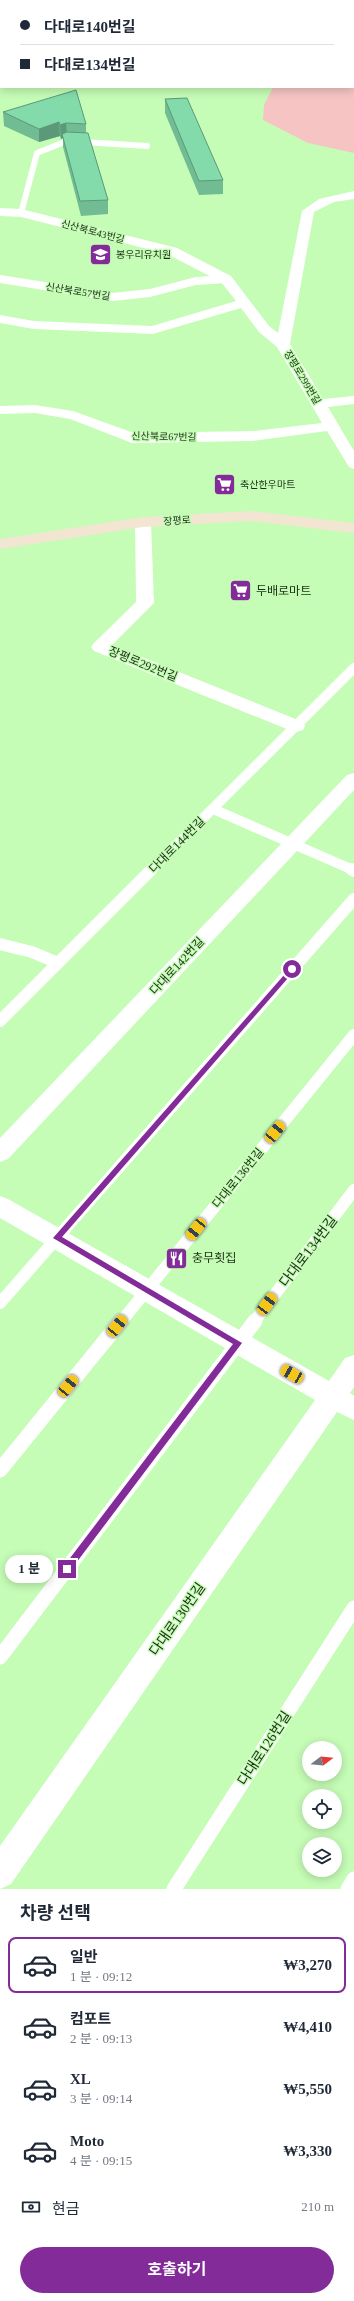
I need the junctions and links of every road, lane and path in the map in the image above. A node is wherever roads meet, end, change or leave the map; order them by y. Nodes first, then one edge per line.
1 (147, 146) dead end
2 (354, 195) edge
3 (0, 212) edge
4 (21, 213) junction
5 (0, 279) edge
6 (226, 279) junction
7 (244, 303) junction
8 (0, 320) edge
9 (283, 344) junction
10 (354, 400) edge
11 (319, 404) junction
12 (0, 410) edge
13 (332, 426) junction
14 (354, 464) edge
15 (143, 522) junction
16 (354, 528) edge
17 (0, 544) edge
18 (354, 668) edge
19 (296, 726) junction
20 (354, 779) edge
21 (213, 808) junction
22 (293, 844) junction
23 (354, 871) edge
24 (354, 899) edge
25 (0, 944) edge
26 (58, 963) junction
27 (0, 1020) edge
28 (354, 1035) edge
29 (0, 1153) edge
30 (354, 1190) edge
31 (0, 1206) edge
32 (57, 1238) junction
33 (146, 1290) junction
34 (0, 1303) edge
35 (238, 1343) junction
36 (354, 1366) edge
37 (343, 1403) edge
38 (0, 1470) edge
39 (354, 1608) edge
40 (0, 1656) edge
41 (0, 1873) edge
42 (354, 1879) edge
43 (174, 1889) edge
44 (348, 1889) edge

1 - 4 lane
2 - 9 street
3 - 4 street, 신산북로43번길
4 - 6 street, 신산북로43번길
5 - 6 lane, 신산북로57번길
6 - 7 street, 장평로299번길
7 - 8 street
7 - 9 street, 장평로299번길
9 - 11 street, 장평로299번길
10 - 11 street
11 - 13 street, 장평로299번길
12 - 13 street, 신산북로67번길
13 - 14 street, 장평로299번길
15 - 16 main road, 장평로
15 - 17 main road, 장평로
15 - 19 street, 장평로292번길
18 - 19 lane, 다대로144번길
19 - 21 lane, 다대로144번길
20 - 22 street, 다대로142번길
21 - 22 lane
21 - 26 lane, 다대로144번길
22 - 23 lane
22 - 29 street, 다대로142번길
24 - 32 lane
25 - 26 lane
26 - 27 lane, 다대로144번길
28 - 33 lane, 다대로136번길
30 - 35 lane, 다대로134번길
31 - 32 street
32 - 33 street
32 - 34 lane
33 - 35 street
33 - 38 lane, 다대로136번길
35 - 37 street
35 - 40 lane, 다대로134번길
36 - 37 street, 다대로130번길
37 - 41 street, 다대로130번길
39 - 43 lane, 다대로126번길
42 - 44 lane

